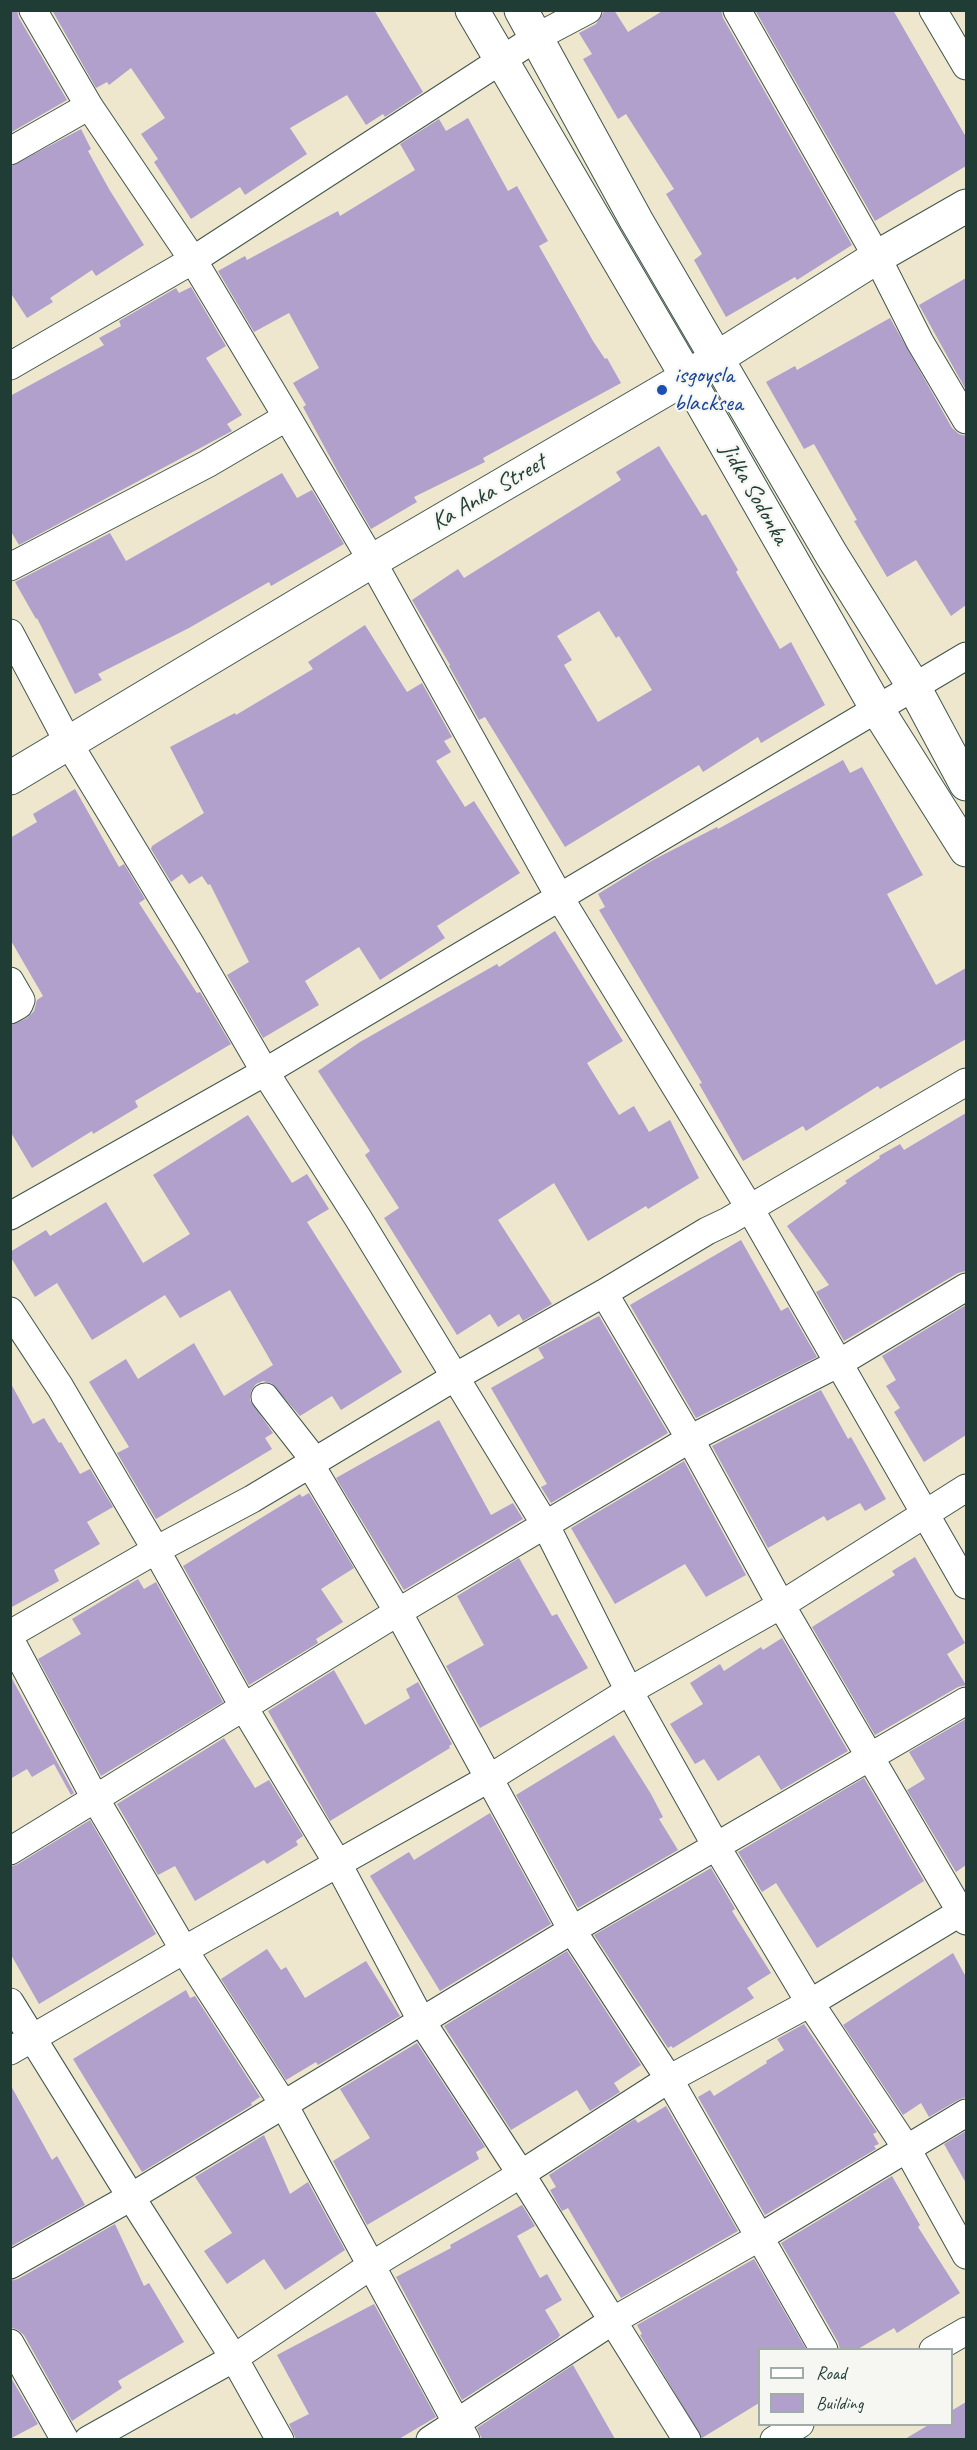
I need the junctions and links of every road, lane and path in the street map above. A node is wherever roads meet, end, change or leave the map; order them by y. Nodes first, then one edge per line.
1 (33, 10) edge
2 (472, 10) edge
3 (588, 10) edge
4 (737, 10) edge
5 (933, 10) edge
6 (529, 23) edge
7 (501, 60) junction
8 (966, 66) edge
9 (89, 106) junction
10 (10, 151) edge
11 (966, 206) edge
12 (877, 257) junction
13 (193, 260) junction
14 (717, 357) junction
15 (10, 366) edge
16 (687, 377) junction
17 (287, 417) junction
18 (966, 420) edge
19 (372, 561) junction
20 (10, 567) edge
21 (10, 633) edge
22 (966, 656) edge
23 (914, 687) junction
24 (877, 709) junction
25 (69, 744) junction
26 (10, 777) edge
27 (966, 784) edge
28 (966, 850) edge
29 (560, 898) junction
30 (10, 981) edge
31 (10, 1010) edge
32 (264, 1072) junction
33 (966, 1082) edge
34 (749, 1207) junction
35 (10, 1216) edge
36 (966, 1287) edge
37 (604, 1293) junction
38 (10, 1311) edge
39 (839, 1362) junction
40 (455, 1377) junction
41 (265, 1397) dead end
42 (690, 1439) junction
43 (310, 1464) junction
44 (966, 1488) edge
45 (923, 1514) junction
46 (546, 1526) junction
47 (156, 1550) junction
48 (966, 1585) edge
49 (781, 1605) junction
50 (398, 1612) junction
51 (10, 1634) edge
52 (10, 1639) edge
53 (628, 1691) junction
54 (966, 1701) edge
55 (243, 1706) junction
56 (871, 1757) junction
57 (488, 1779) junction
58 (96, 1800) junction
59 (716, 1846) junction
60 (10, 1851) edge
61 (338, 1864) junction
62 (965, 1914) edge
63 (572, 1930) junction
64 (184, 1950) junction
65 (10, 2002) edge
66 (810, 2003) junction
67 (422, 2022) junction
68 (21, 2044) edge
69 (669, 2079) junction
70 (284, 2105) junction
71 (966, 2113) edge
72 (907, 2148) junction
73 (521, 2174) junction
74 (131, 2197) junction
75 (760, 2237) junction
76 (966, 2255) edge
77 (10, 2265) edge
78 (372, 2265) junction
79 (614, 2320) junction
80 (966, 2331) edge
81 (10, 2343) edge
82 (823, 2348) edge
83 (935, 2348) edge
84 (234, 2358) junction
85 (797, 2426) edge
86 (461, 2431) edge
87 (65, 2439) edge
88 (88, 2439) edge
89 (280, 2439) edge
90 (430, 2439) edge
91 (687, 2439) edge
92 (774, 2439) edge

1 - 9 street
2 - 7 main road, Jidka Sodonka
3 - 6 street
4 - 12 street
5 - 8 street
6 - 7 street
6 - 14 main road, Jidka Sodonka
7 - 13 street
7 - 16 main road, Jidka Sodonka
9 - 10 street
9 - 13 street
11 - 12 main road, Ka Anka Street
12 - 14 main road, Ka Anka Street
12 - 18 street
13 - 15 street
13 - 17 street
14 - 16 main road, Ka Anka Street
14 - 23 main road, Jidka Sodonka
16 - 19 main road, Ka Anka Street
16 - 24 main road, Jidka Sodonka
17 - 19 street
17 - 20 street
19 - 25 main road, Ka Anka Street
19 - 29 street
21 - 25 street
22 - 23 street
23 - 24 street
23 - 27 main road, Jidka Sodonka
24 - 28 main road, Jidka Sodonka
24 - 29 street
25 - 26 main road, Ka Anka Street
25 - 32 street
29 - 32 street
29 - 34 street
30 - 31 street
32 - 35 street
32 - 40 street
33 - 34 street
34 - 37 street
34 - 39 street
36 - 39 street
37 - 40 street
37 - 42 street
38 - 47 street
39 - 42 street
39 - 45 street
40 - 43 street
40 - 46 street
41 - 43 street
42 - 46 street
42 - 49 street
43 - 47 street
43 - 50 street
44 - 45 street
45 - 48 street
45 - 49 street
46 - 50 street
46 - 53 street
47 - 51 street
47 - 55 street
49 - 53 street
49 - 56 street
50 - 55 street
50 - 57 street
52 - 58 street
53 - 57 street
53 - 59 street
54 - 56 street
55 - 58 street
55 - 61 street
56 - 59 street
56 - 62 street
57 - 61 street
57 - 63 street
58 - 60 street
58 - 64 street
59 - 63 street
59 - 66 street
61 - 64 street
61 - 67 street
62 - 66 street
63 - 67 street
63 - 69 street
64 - 68 street
64 - 70 street
65 - 68 street
66 - 69 street
66 - 72 street
67 - 70 street
67 - 73 street
68 - 74 street
69 - 73 street
69 - 75 street
70 - 74 street
70 - 78 street
71 - 72 street
72 - 75 street
72 - 76 street
73 - 78 street
73 - 79 street
74 - 77 street
74 - 84 street
75 - 79 street
75 - 82 street
78 - 84 street
78 - 86 street
79 - 86 street
79 - 91 street
80 - 83 street
81 - 87 street
84 - 88 street
84 - 89 street
85 - 92 street
86 - 90 street

